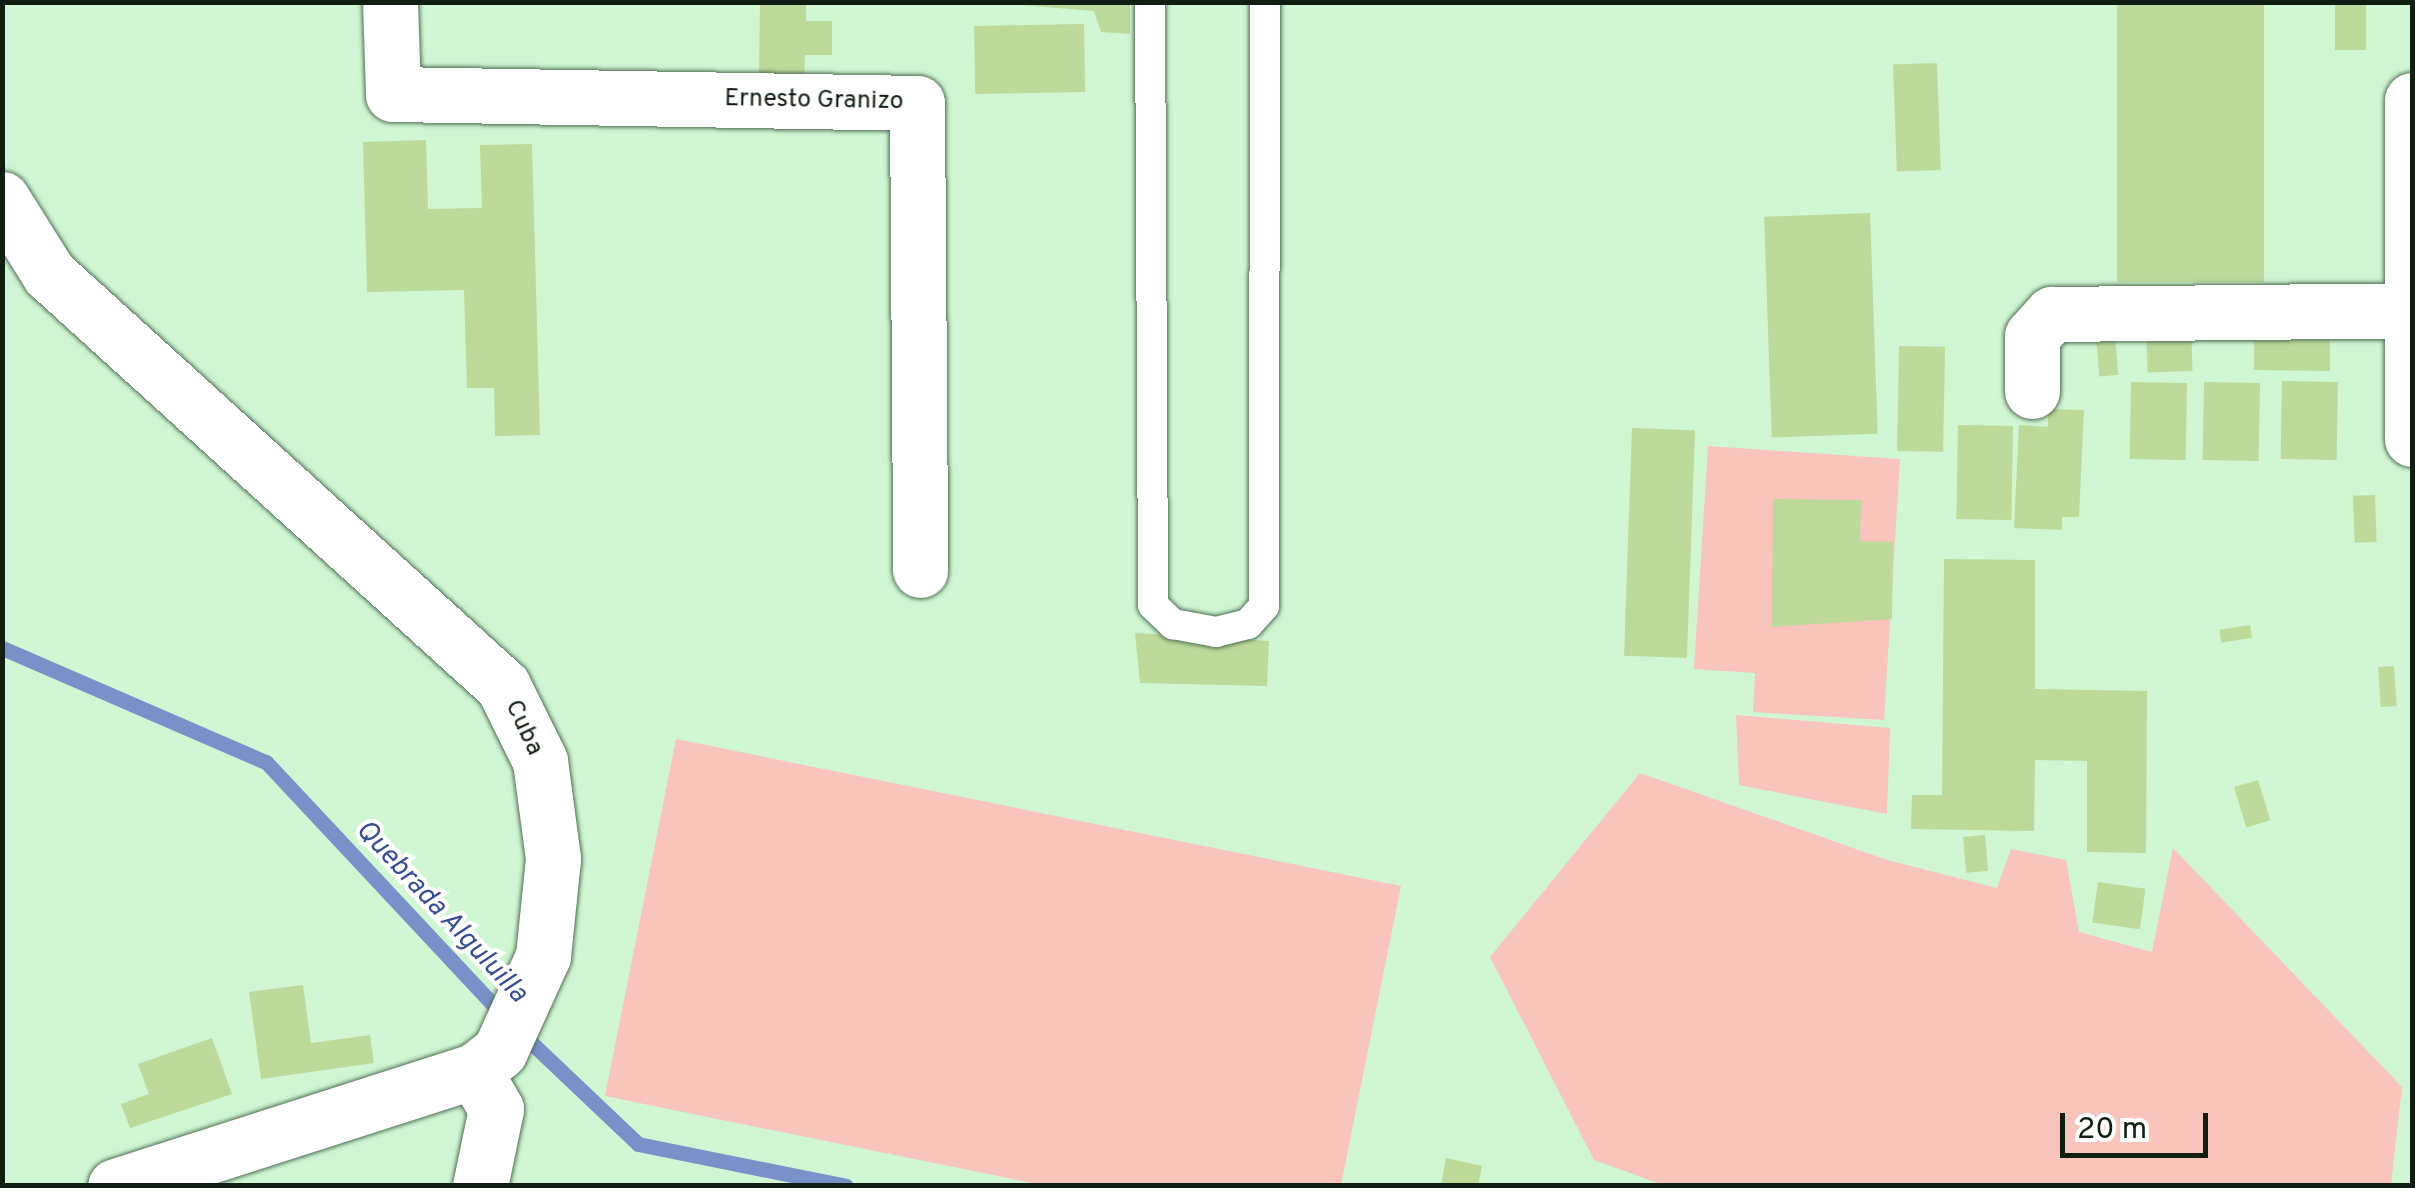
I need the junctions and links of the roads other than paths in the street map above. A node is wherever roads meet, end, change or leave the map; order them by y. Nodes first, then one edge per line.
1 (390, 2) edge
2 (1150, 2) edge
3 (1265, 2) edge
4 (2412, 100) edge
5 (2, 199) edge
6 (2409, 310) junction
7 (2032, 391) dead end
8 (2412, 411) edge
9 (920, 570) dead end
10 (474, 1071) junction
11 (114, 1186) edge
12 (480, 1186) edge

1 - 9 street, Ernesto Granizo
2 - 3 lane
4 - 6 street
5 - 10 street, Cuba
6 - 7 street
6 - 8 street
10 - 11 street
10 - 12 street

